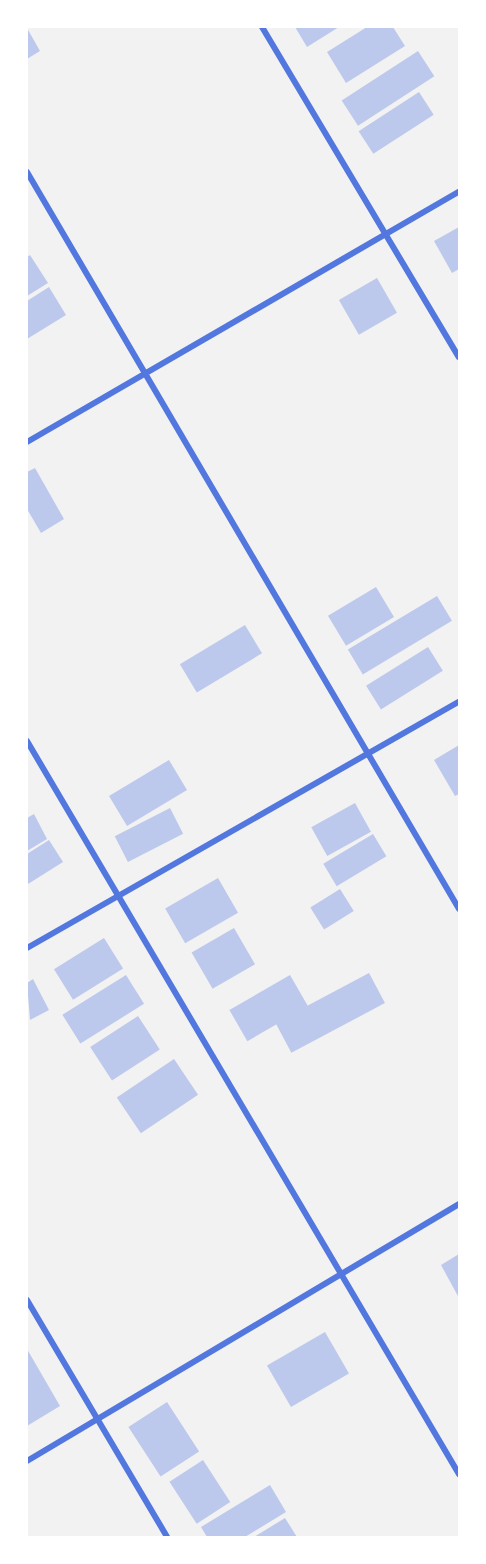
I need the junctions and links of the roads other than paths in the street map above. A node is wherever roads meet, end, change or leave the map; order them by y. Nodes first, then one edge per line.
1 (262, 27) edge
2 (27, 172) edge
3 (459, 192) edge
4 (386, 234) junction
5 (459, 357) edge
6 (147, 374) junction
7 (27, 442) edge
8 (459, 702) edge
9 (27, 741) edge
10 (368, 754) junction
11 (119, 894) junction
12 (459, 909) edge
13 (27, 948) edge
14 (459, 1204) edge
15 (340, 1274) junction
16 (27, 1300) edge
17 (98, 1418) junction
18 (27, 1461) edge
19 (459, 1474) edge
20 (167, 1537) edge

1 - 4 street
2 - 6 street
3 - 4 street
4 - 5 street
4 - 6 street
6 - 7 street
6 - 10 street
8 - 10 street
9 - 11 street
10 - 11 street
10 - 12 street
11 - 13 street
11 - 15 street
14 - 15 street
15 - 17 street
15 - 19 street
16 - 17 street
17 - 18 street
17 - 20 street

